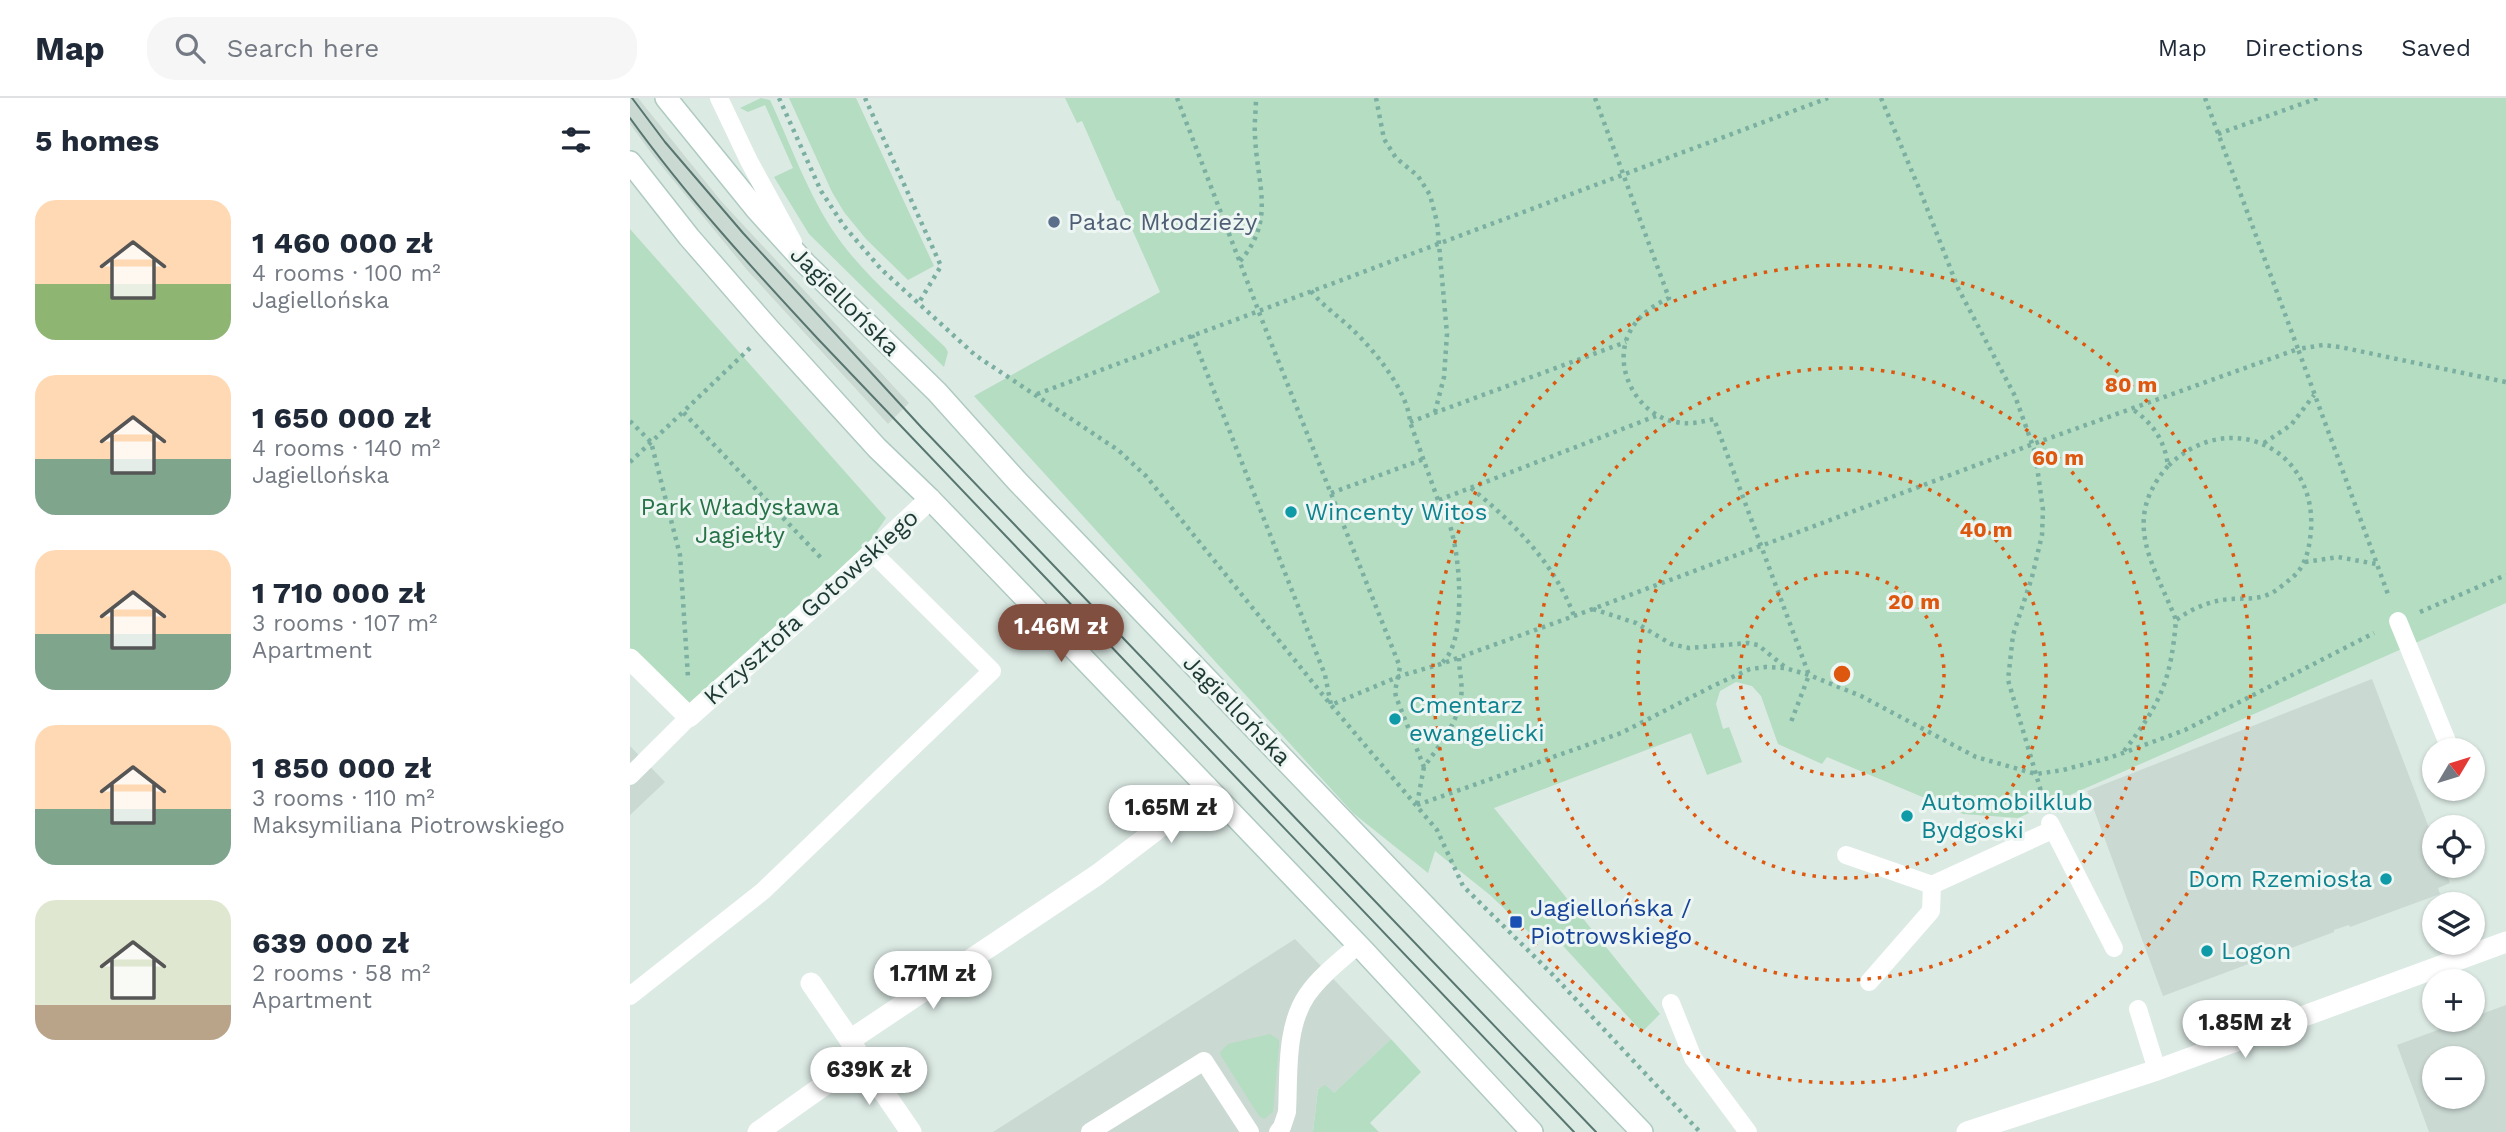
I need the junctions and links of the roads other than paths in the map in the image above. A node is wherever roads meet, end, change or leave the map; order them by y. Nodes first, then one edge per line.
1 (666, 98) edge
2 (719, 98) edge
3 (630, 162) edge
4 (805, 263) junction
5 (930, 499) junction
6 (873, 553) junction
7 (2398, 621) road end
8 (630, 659) edge
9 (690, 717) junction
10 (2446, 738) edge
11 (630, 776) edge
12 (1206, 786) junction
13 (1846, 855) dead end
14 (1933, 885) junction
15 (2506, 942) edge
16 (1358, 945) junction
17 (2114, 948) dead end
18 (1869, 982) dead end
19 (811, 983) dead end
20 (630, 996) edge
21 (1671, 1003) dead end
22 (2138, 1009) dead end
23 (849, 1041) junction
24 (862, 1059) junction
25 (2158, 1070) junction
26 (1975, 1131) edge
27 (758, 1132) edge
28 (911, 1132) edge
29 (1090, 1132) edge
30 (1250, 1132) edge
31 (1278, 1132) edge
32 (1532, 1132) edge
33 (1642, 1132) edge
34 (1748, 1132) edge

1 - 4 main road, Jagiellońska
2 - 4 lane
3 - 5 main road
4 - 33 main road, Jagiellońska
5 - 6 main road, Krzysztofa Gotowskiego
5 - 12 main road
6 - 9 main road, Krzysztofa Gotowskiego
6 - 20 lane
7 - 10 lane
8 - 9 main road, Krzysztofa Gotowskiego
9 - 11 lane
12 - 16 main road
12 - 23 main road
13 - 14 lane
14 - 17 lane
14 - 18 lane
15 - 25 main road
16 - 31 lane
16 - 32 main road
19 - 23 main road
21 - 34 lane
22 - 25 lane
23 - 24 main road
24 - 27 main road
24 - 28 main road
25 - 26 main road
29 - 30 lane

